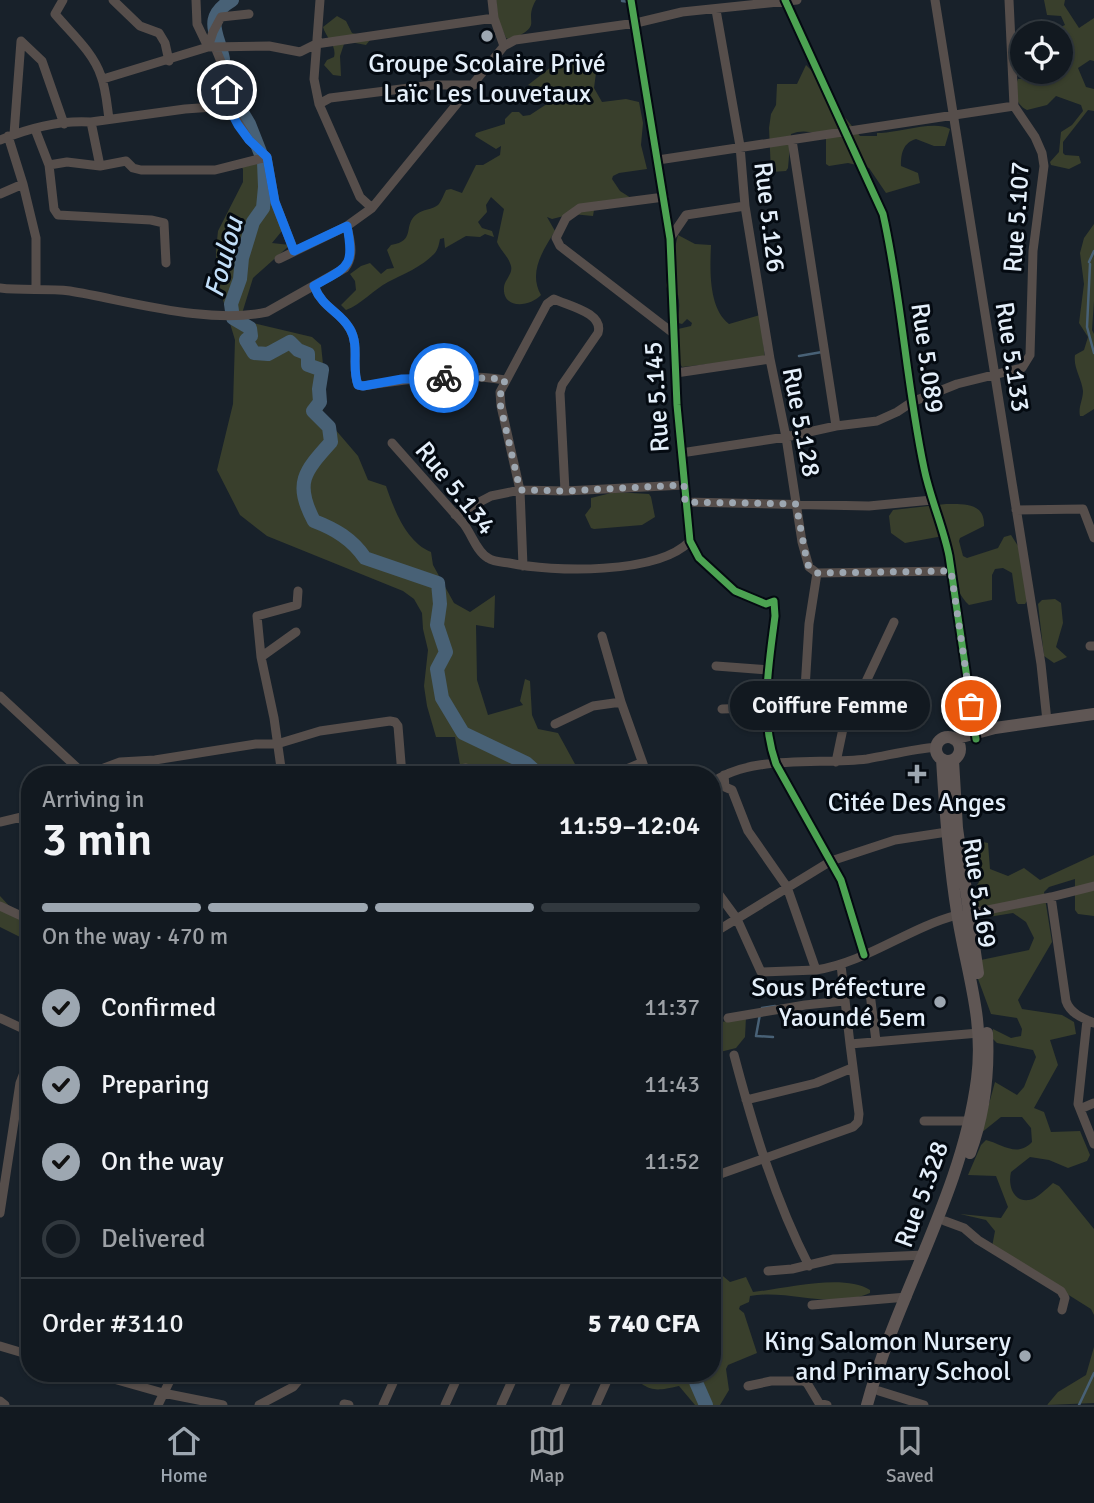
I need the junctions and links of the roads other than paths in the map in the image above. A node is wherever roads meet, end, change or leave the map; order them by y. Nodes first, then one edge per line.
1 (63, 0) edge
2 (113, 0) edge
3 (195, 0) edge
4 (320, 0) edge
5 (492, 0) edge
6 (631, 0) edge
7 (797, 0) edge
8 (935, 0) edge
9 (1009, 0) edge
10 (785, 1) edge
11 (716, 10) junction
12 (249, 15) dead end
13 (494, 18) junction
14 (636, 23) junction
15 (316, 44) junction
16 (504, 46) junction
17 (212, 47) junction
18 (169, 61) junction
19 (103, 79) junction
20 (474, 85) junction
21 (319, 104) junction
22 (228, 106) junction
23 (1014, 106) junction
24 (953, 114) junction
25 (109, 119) junction
26 (91, 122) junction
27 (64, 124) junction
28 (35, 129) junction
29 (845, 132) junction
30 (7, 137) edge
31 (792, 140) junction
32 (740, 146) junction
33 (267, 157) junction
34 (658, 160) junction
35 (49, 165) junction
36 (100, 166) junction
37 (23, 184) junction
38 (0, 194) edge
39 (664, 197) junction
40 (745, 206) junction
41 (372, 208) junction
42 (685, 215) junction
43 (667, 218) junction
44 (347, 226) junction
45 (670, 239) junction
46 (294, 251) junction
47 (279, 259) dead end
48 (166, 263) dead end
49 (314, 286) junction
50 (0, 288) edge
51 (36, 288) junction
52 (673, 333) junction
53 (770, 359) junction
54 (676, 373) junction
55 (995, 375) junction
56 (505, 380) junction
57 (912, 402) junction
58 (836, 426) junction
59 (786, 437) junction
60 (392, 443) dead end
61 (681, 453) junction
62 (684, 485) junction
63 (520, 490) junction
64 (565, 491) junction
65 (932, 500) junction
66 (685, 502) junction
67 (796, 504) junction
68 (1016, 510) junction
69 (455, 515) junction
70 (1094, 538) edge
71 (690, 541) junction
72 (523, 566) junction
73 (951, 571) junction
74 (817, 573) junction
75 (298, 592) dead end
76 (894, 622) dead end
77 (296, 632) dead end
78 (602, 636) dead end
79 (261, 657) junction
80 (716, 666) dead end
81 (769, 670) junction
82 (0, 696) edge
83 (621, 702) junction
84 (804, 705) dead end
85 (722, 709) dead end
86 (767, 712) junction
87 (1094, 714) edge
88 (1094, 720) edge
89 (1047, 721) junction
90 (555, 723) dead end
91 (975, 736) junction
92 (957, 742) junction
93 (276, 744) junction
94 (944, 755) junction
95 (836, 762) junction
96 (641, 763) junction
97 (776, 764) junction
98 (75, 766) edge
99 (109, 766) edge
100 (280, 766) edge
101 (402, 766) edge
102 (634, 766) edge
103 (642, 766) edge
104 (724, 775) junction
105 (721, 777) edge
106 (21, 817) edge
107 (0, 822) edge
108 (947, 831) junction
109 (831, 861) junction
110 (1094, 886) edge
111 (788, 887) junction
112 (721, 897) edge
113 (1051, 897) junction
114 (0, 906) edge
115 (962, 914) junction
116 (21, 916) edge
117 (737, 919) junction
118 (721, 929) edge
119 (864, 955) junction
120 (841, 965) junction
121 (816, 970) junction
122 (869, 985) dead end
123 (978, 992) junction
124 (844, 1001) junction
125 (0, 1018) edge
126 (728, 1018) dead end
127 (1090, 1021) edge
128 (21, 1028) edge
129 (979, 1033) junction
130 (876, 1041) junction
131 (850, 1044) junction
132 (734, 1055) dead end
133 (852, 1068) junction
134 (21, 1081) edge
135 (746, 1100) junction
136 (1094, 1103) edge
137 (1080, 1109) junction
138 (924, 1121) dead end
139 (970, 1121) junction
140 (1094, 1144) edge
141 (5, 1156) edge
142 (765, 1158) junction
143 (721, 1174) edge
144 (0, 1213) edge
145 (945, 1221) junction
146 (924, 1255) junction
147 (809, 1266) junction
148 (768, 1271) dead end
149 (907, 1297) junction
150 (812, 1305) dead end
151 (1062, 1310) dead end
152 (0, 1346) edge
153 (21, 1352) edge
154 (124, 1382) edge
155 (169, 1382) edge
156 (297, 1382) edge
157 (393, 1382) edge
158 (455, 1382) edge
159 (511, 1382) edge
160 (566, 1382) edge
161 (606, 1382) edge
162 (748, 1386) dead end
163 (879, 1391) junction
164 (163, 1393) junction
165 (0, 1401) edge
166 (5, 1405) edge
167 (158, 1405) edge
168 (223, 1405) edge
169 (259, 1405) edge
170 (383, 1405) edge
171 (445, 1405) edge
172 (501, 1405) edge
173 (556, 1405) edge
174 (596, 1405) edge
175 (827, 1405) edge
176 (867, 1405) edge
177 (875, 1405) edge
178 (924, 1405) edge

1 - 19 street
2 - 18 street
3 - 17 street
4 - 15 street
5 - 13 street
6 - 14 street, Rue 5.145
7 - 10 street
8 - 24 street, Rue 5.133
9 - 23 street
10 - 11 street
10 - 29 street, Rue 5.089
11 - 14 street
11 - 32 street
12 - 17 street
13 - 15 street
13 - 16 street
14 - 16 street
14 - 34 street, Rue 5.145
15 - 17 street
15 - 21 street
16 - 20 street
17 - 18 street
17 - 22 street
18 - 19 street
19 - 25 street
20 - 21 street
20 - 41 street
21 - 41 street
22 - 25 street
22 - 33 street
23 - 24 street, Rue 5.126
23 - 55 street, Rue 5.107
24 - 29 street, Rue 5.126
24 - 55 street, Rue 5.133
25 - 26 street
26 - 27 street
26 - 36 street
27 - 28 street
27 - 30 street
28 - 30 street
28 - 35 street
29 - 31 street, Rue 5.126
29 - 57 street, Rue 5.089
30 - 37 street
31 - 32 street, Rue 5.126
31 - 58 street
32 - 34 street
32 - 40 street, Rue 5.126
33 - 36 street
33 - 46 street
34 - 39 street, Rue 5.145
35 - 36 street
35 - 48 street
37 - 38 street
37 - 51 street
39 - 43 street, Rue 5.145
39 - 52 street
40 - 42 street
40 - 53 street, Rue 5.126
41 - 44 street
42 - 43 street
42 - 45 street
43 - 45 street, Rue 5.145
44 - 46 street
44 - 49 street
45 - 52 street, Rue 5.145
46 - 47 street
49 - 51 street
49 - 56 street
50 - 51 street
52 - 54 street, Rue 5.145
53 - 54 street, Rue 5.128
53 - 59 street, Rue 5.128
54 - 61 street, Rue 5.145
55 - 57 street, Rue 5.107
55 - 68 street, Rue 5.133
56 - 63 street
56 - 64 street
57 - 58 street, Rue 5.107
57 - 65 street, Rue 5.089
58 - 59 street, Rue 5.107
59 - 61 street, Rue 5.107
59 - 67 street, Rue 5.128
60 - 69 street, Rue 5.134
61 - 62 street, Rue 5.145
62 - 64 street
62 - 66 street, Rue 5.145
63 - 64 street
63 - 69 street
63 - 72 street
65 - 67 street
65 - 73 street, Rue 5.089
66 - 67 street
66 - 71 street, Rue 5.145
67 - 74 street, Rue 5.128
68 - 70 street
68 - 89 street, Rue 5.133
69 - 72 street, Rue 5.134
71 - 72 street, Rue 5.134
71 - 81 street, Rue 5.145
73 - 74 street
73 - 91 street, Rue 5.089
74 - 84 street
75 - 79 street
76 - 95 street
77 - 79 street
78 - 83 street
79 - 93 street
80 - 81 street
81 - 86 street, Rue 5.145
82 - 98 street
83 - 90 street
83 - 96 street
85 - 86 street
86 - 97 street, Rue 5.145
87 - 89 main road
88 - 91 main road
89 - 91 main road
91 - 92 main road
92 - 94 main road
92 - 94 main road
93 - 99 street
93 - 100 street
93 - 101 street
94 - 95 street
94 - 108 main road, Rue 5.169
94 - 115 main road, Rue 5.169
95 - 97 street
96 - 102 street
96 - 103 street
97 - 104 street
97 - 109 street, Rue 5.145
104 - 105 street
104 - 111 street
106 - 107 street
108 - 109 street
108 - 115 main road, Rue 5.169
109 - 111 street
109 - 119 street, Rue 5.145
110 - 113 street
111 - 117 street
111 - 121 street
112 - 117 street
113 - 115 street
113 - 127 street
114 - 116 street
115 - 119 street
115 - 123 main road, Rue 5.169
117 - 118 street
117 - 121 street
119 - 120 street
120 - 121 street
120 - 124 street
122 - 130 street
123 - 129 main road, Rue 5.328
123 - 145 main road, Rue 5.328
124 - 126 street
124 - 131 street
125 - 128 street
127 - 137 street
129 - 130 street
129 - 139 main road, Rue 5.328
130 - 131 street
131 - 133 street
132 - 135 street
133 - 135 street
133 - 142 street
134 - 141 street
135 - 142 street
136 - 137 street
137 - 140 street
138 - 139 street
139 - 146 main road, Rue 5.328
141 - 144 street
142 - 143 street
142 - 147 street
145 - 151 street
145 - 163 main road, Rue 5.328
146 - 147 street
146 - 149 main road, Rue 5.328
147 - 148 street
149 - 150 street
149 - 176 main road, Rue 5.328
152 - 153 street
154 - 164 street
155 - 164 street
156 - 169 street
157 - 170 street
158 - 171 street
159 - 172 street
160 - 173 street
161 - 174 street
162 - 175 street
163 - 177 main road, Rue 5.328
163 - 178 street
164 - 167 street
164 - 168 street
165 - 166 street

